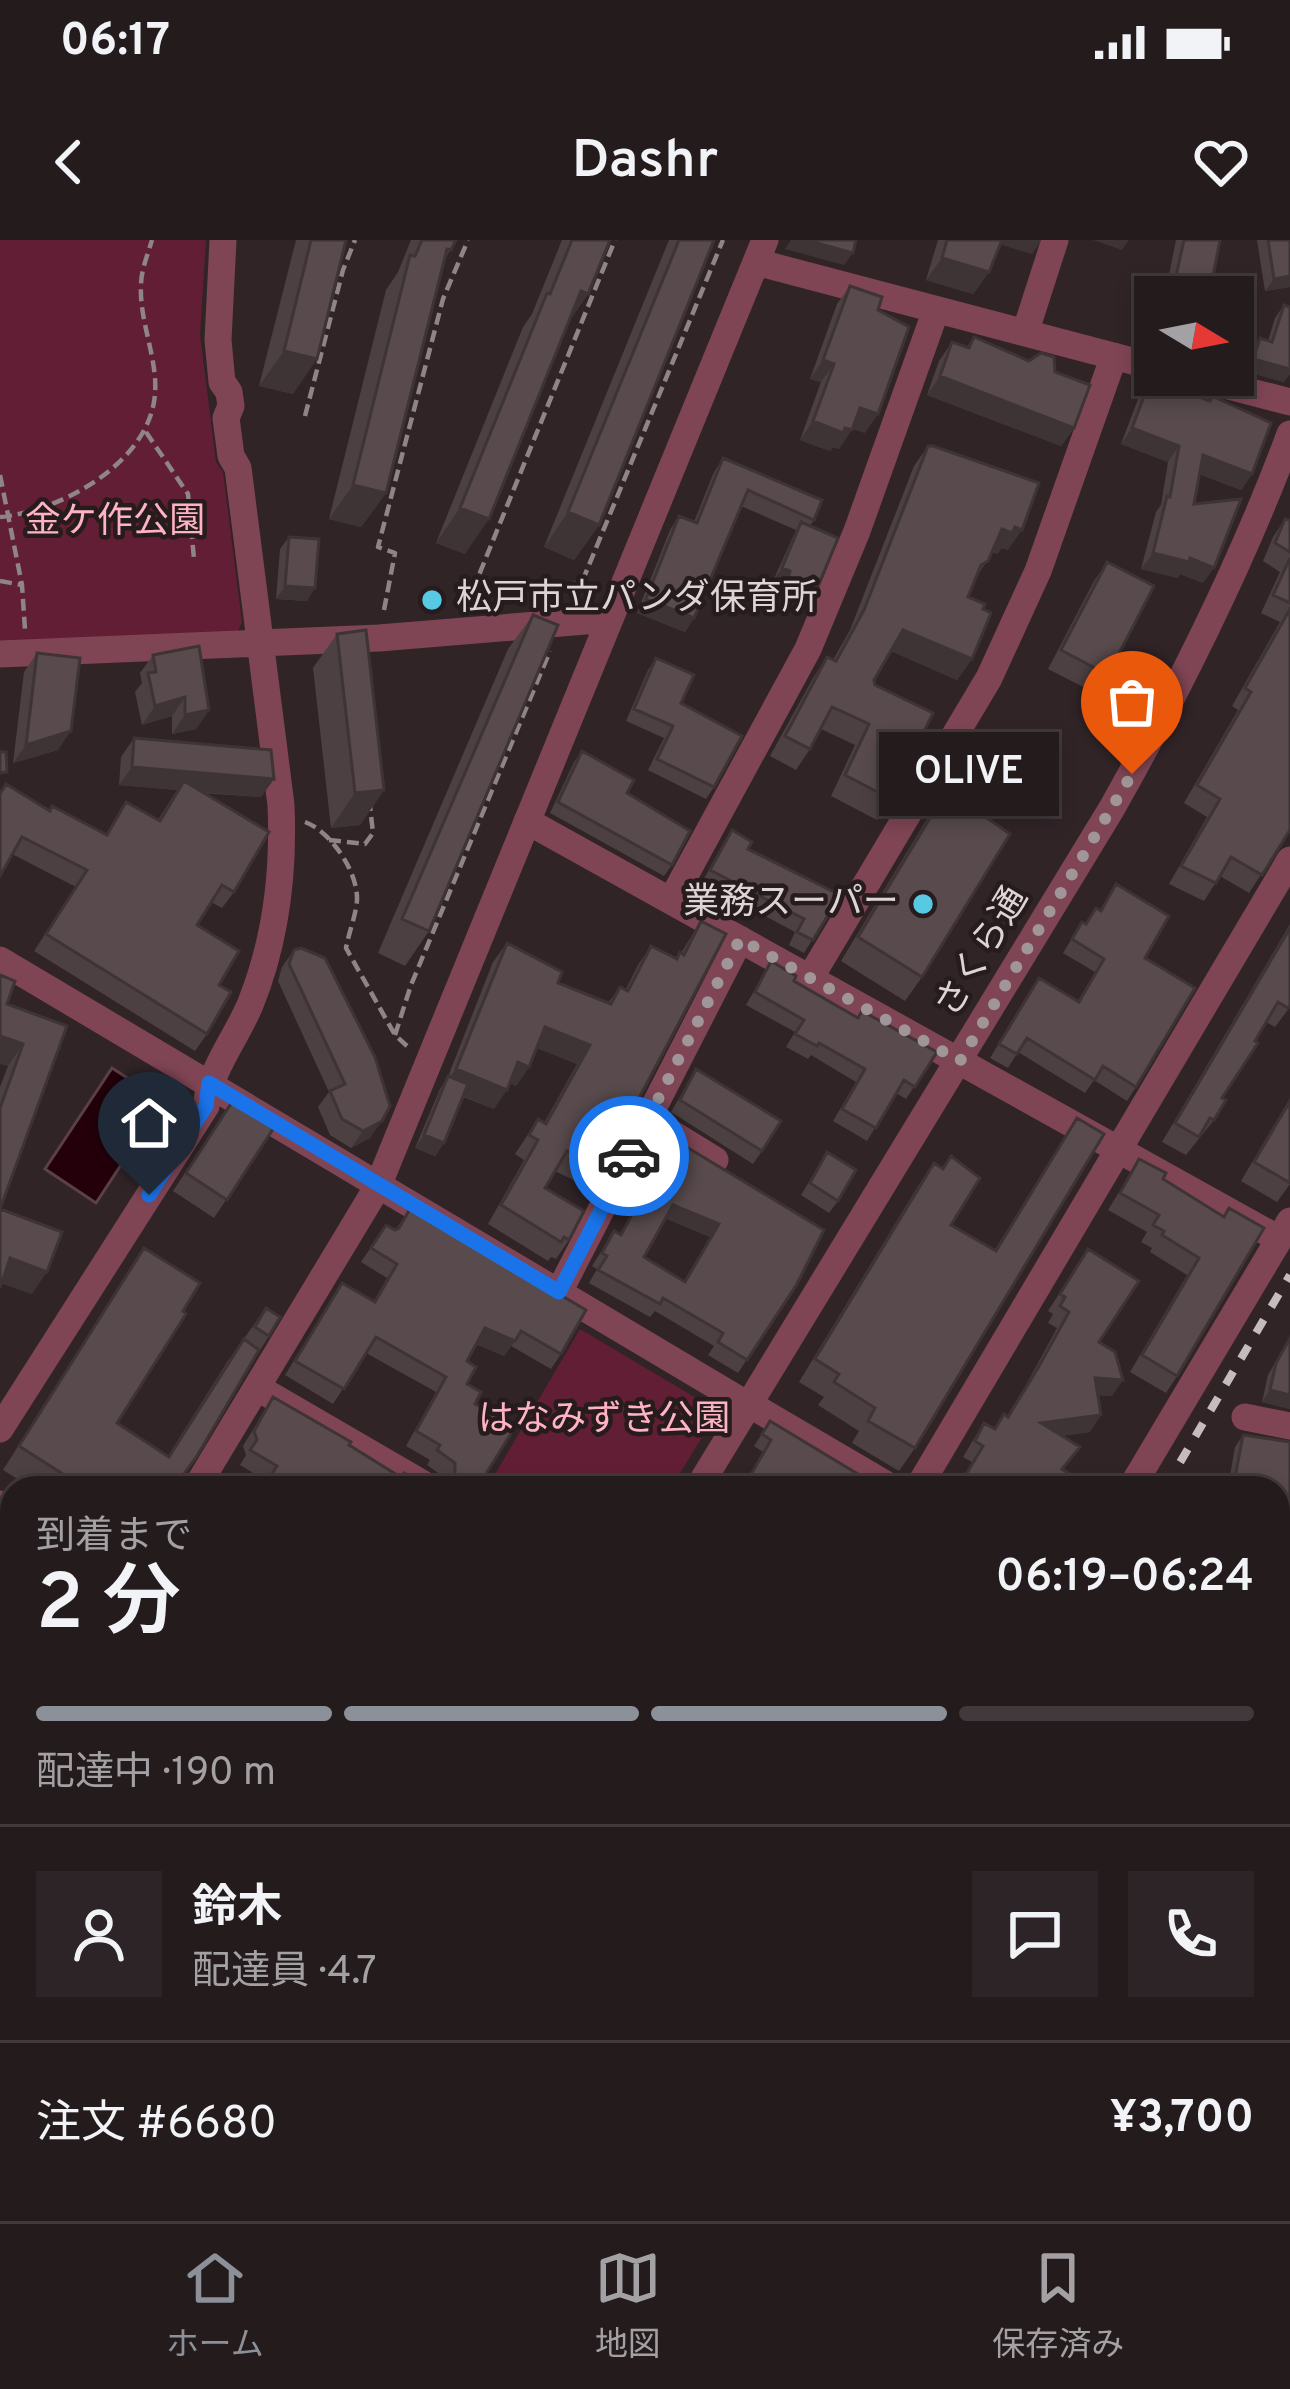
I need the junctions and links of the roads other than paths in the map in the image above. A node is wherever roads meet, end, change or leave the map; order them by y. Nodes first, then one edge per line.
1 (223, 240) edge
2 (1055, 240) edge
3 (761, 251) edge
4 (936, 310) junction
5 (1025, 333) junction
6 (1114, 356) junction
7 (1134, 361) edge
8 (1254, 393) edge
9 (1290, 402) edge
10 (1290, 434) edge
11 (1261, 512) junction
12 (1290, 525) edge
13 (610, 619) junction
14 (260, 643) junction
15 (13, 654) edge
16 (527, 821) junction
17 (1290, 860) edge
18 (671, 901) junction
19 (740, 939) junction
20 (0, 961) edge
21 (810, 978) junction
22 (960, 1061) junction
23 (209, 1083) junction
24 (648, 1119) junction
25 (1119, 1150) junction
26 (715, 1160) edge
27 (378, 1186) junction
28 (1285, 1230) edge
29 (559, 1292) junction
30 (258, 1388) junction
31 (749, 1404) junction
32 (1245, 1417) dead end
33 (1288, 1422) edge
34 (0, 1429) edge
35 (203, 1476) edge
36 (409, 1476) edge
37 (705, 1476) edge
38 (872, 1476) edge
39 (925, 1476) edge
40 (1138, 1476) edge

1 - 14 street
2 - 5 street
3 - 4 street
3 - 13 street
4 - 5 street
4 - 18 street
5 - 6 street
6 - 7 street
6 - 21 street
8 - 9 street
10 - 11 street, さくら通
11 - 12 street
11 - 22 street, さくら通
13 - 14 street
13 - 16 street
14 - 15 street
14 - 23 street
16 - 18 street
16 - 27 street
17 - 25 street
18 - 19 street
19 - 21 street
19 - 24 street
20 - 23 street
21 - 22 street
22 - 25 street
22 - 31 street, さくら通
23 - 27 street
23 - 34 street
24 - 26 street
24 - 29 street
25 - 28 street
25 - 39 street
27 - 29 street
27 - 30 street
28 - 40 street
29 - 31 street
30 - 35 street
30 - 36 street
31 - 37 street, さくら通
31 - 38 street
32 - 33 street

